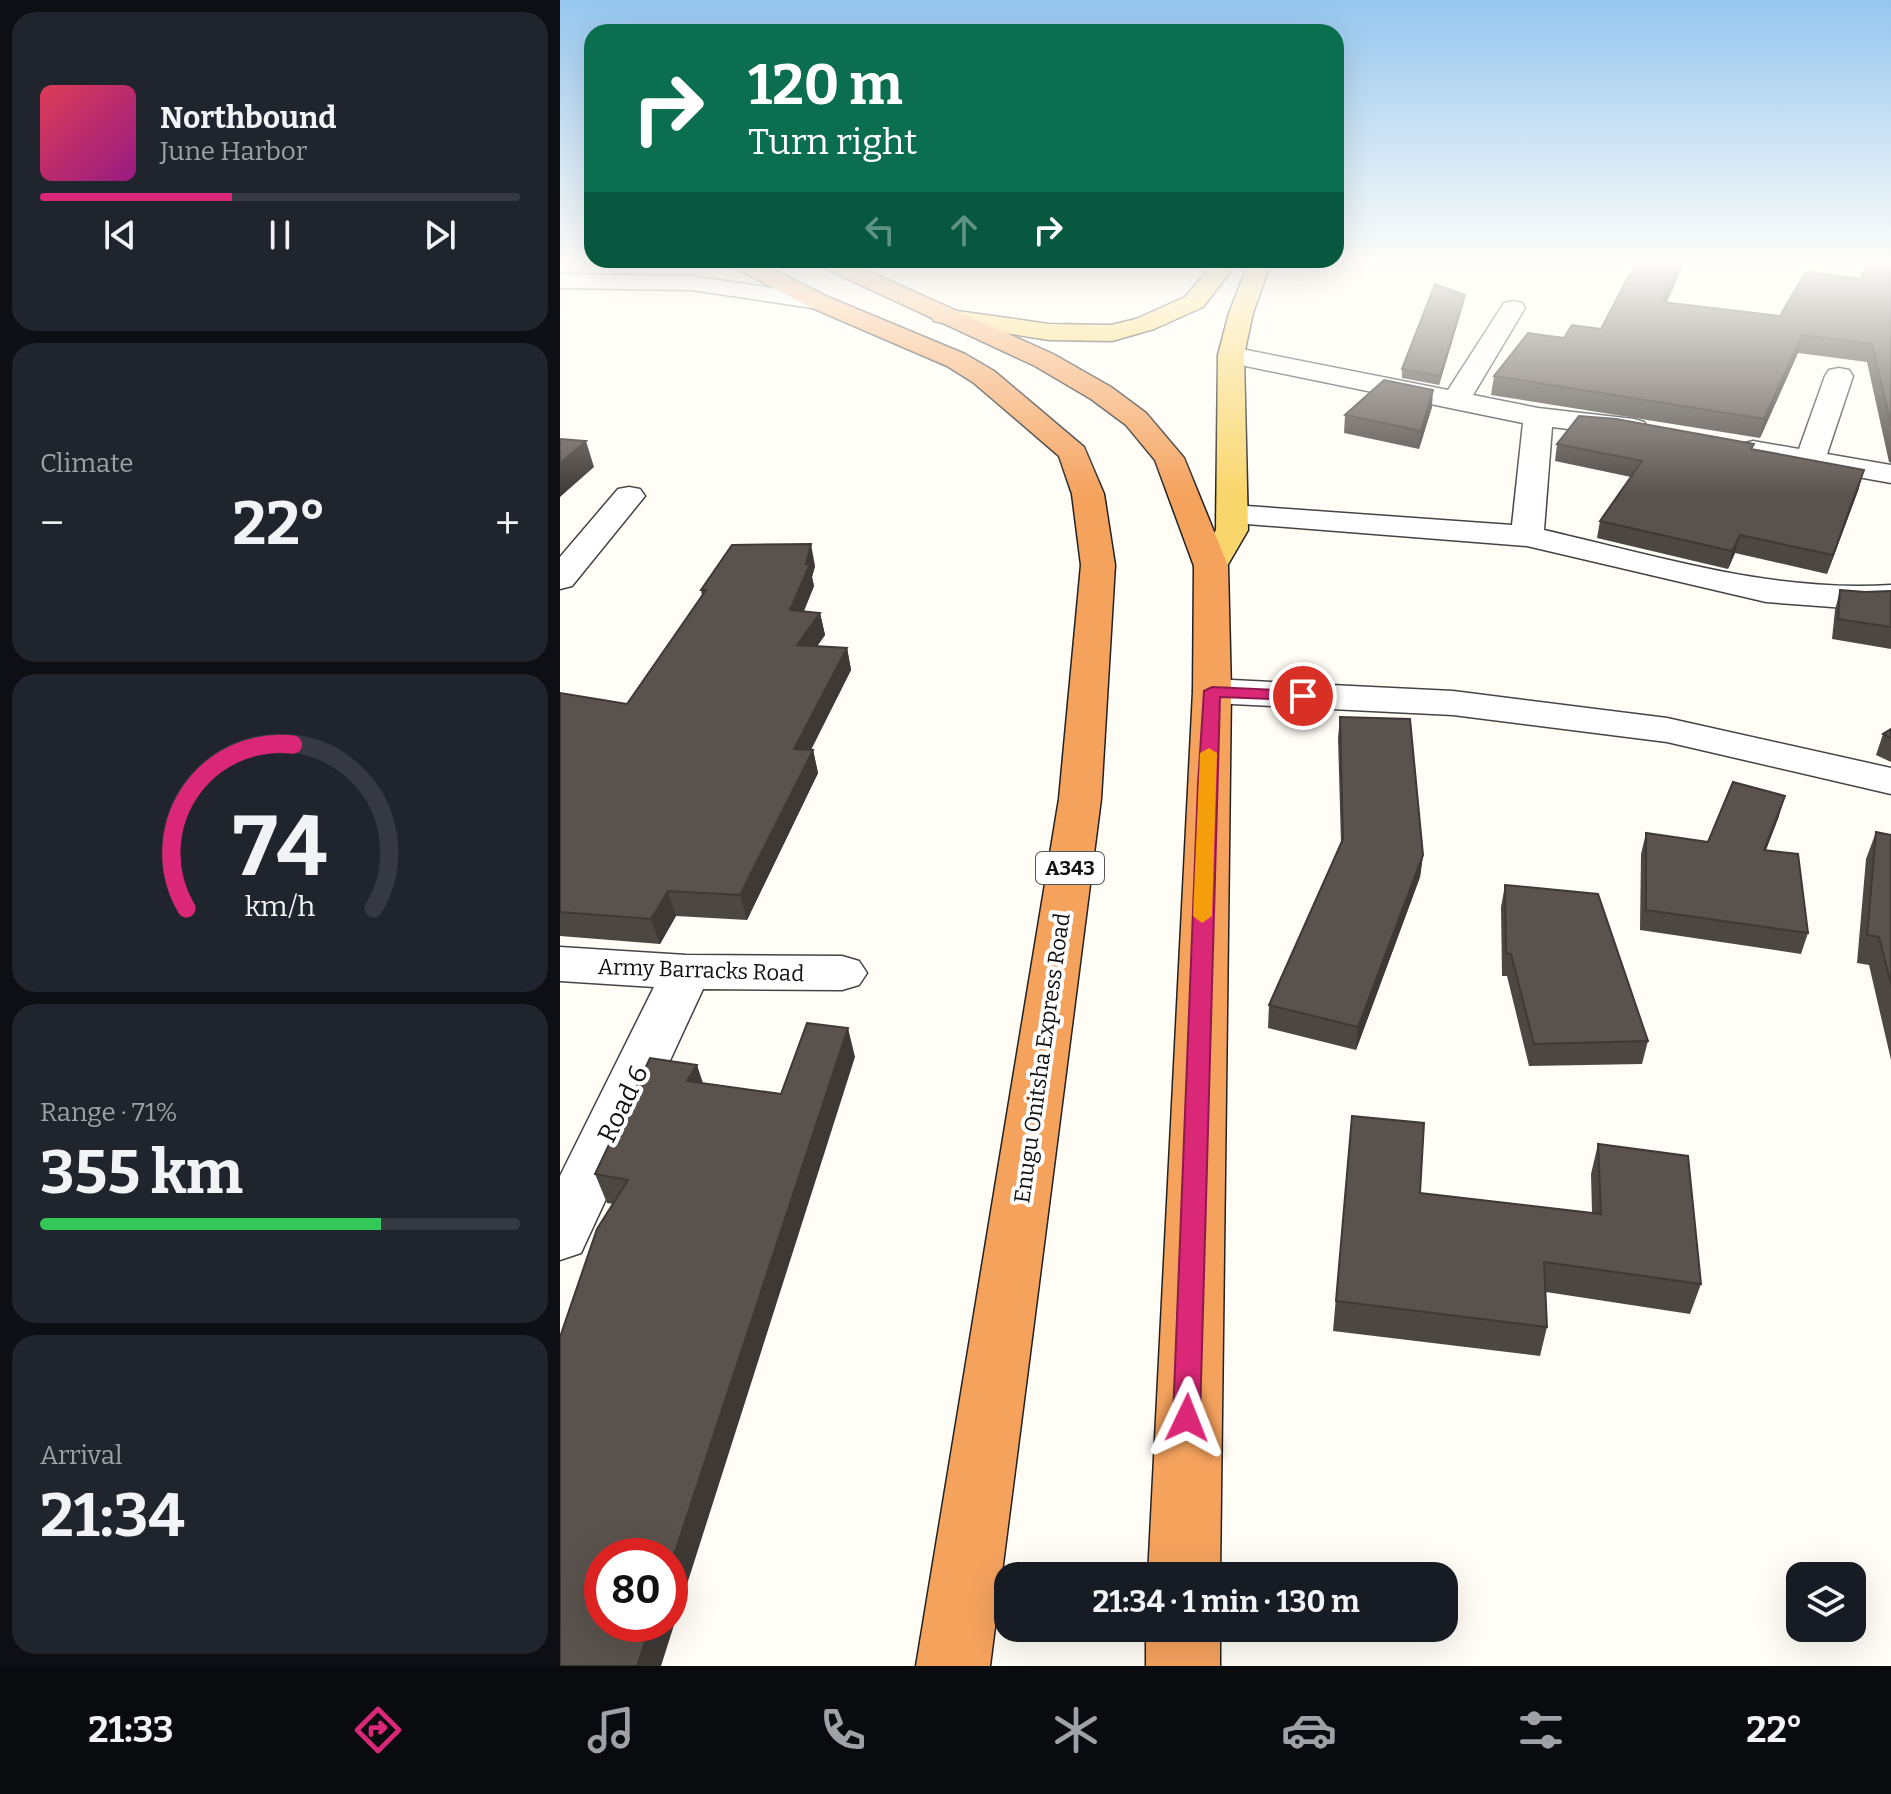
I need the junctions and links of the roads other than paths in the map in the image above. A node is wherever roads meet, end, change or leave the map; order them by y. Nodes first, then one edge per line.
1 (922, 340) edge
2 (998, 340) edge
3 (1235, 340) edge
4 (1493, 340) edge
5 (1231, 355) junction
6 (1839, 376) dead end
7 (1456, 400) junction
8 (1538, 417) junction
9 (1659, 432) edge
10 (1720, 443) edge
11 (1810, 460) junction
12 (1891, 474) edge
13 (629, 496) dead end
14 (1232, 515) junction
15 (1527, 536) junction
16 (1211, 566) junction
17 (560, 579) edge
18 (1891, 596) edge
19 (1212, 691) junction
20 (1891, 781) edge
21 (560, 964) edge
22 (686, 972) junction
23 (842, 973) dead end
24 (560, 1235) edge
25 (1184, 1562) edge
26 (1183, 1642) edge
27 (953, 1666) edge
28 (1183, 1666) edge

1 - 27 highway, Enugu Onitsha Express Road / A343
2 - 16 highway, Enugu Onitsha Express Road / A343
3 - 5 main road
4 - 7 street
5 - 7 street
5 - 14 main road
6 - 11 street
7 - 8 street
8 - 9 street
8 - 15 street
10 - 11 street
11 - 12 street
13 - 17 street
14 - 15 street
14 - 16 main road
15 - 18 street
16 - 19 highway, Enugu Onitsha Express Road / A343
19 - 20 street
19 - 25 highway, Enugu Onitsha Express Road / A343
21 - 22 street, Army Barracks Road
22 - 23 street, Army Barracks Road
22 - 24 street, Road 6
26 - 28 highway

